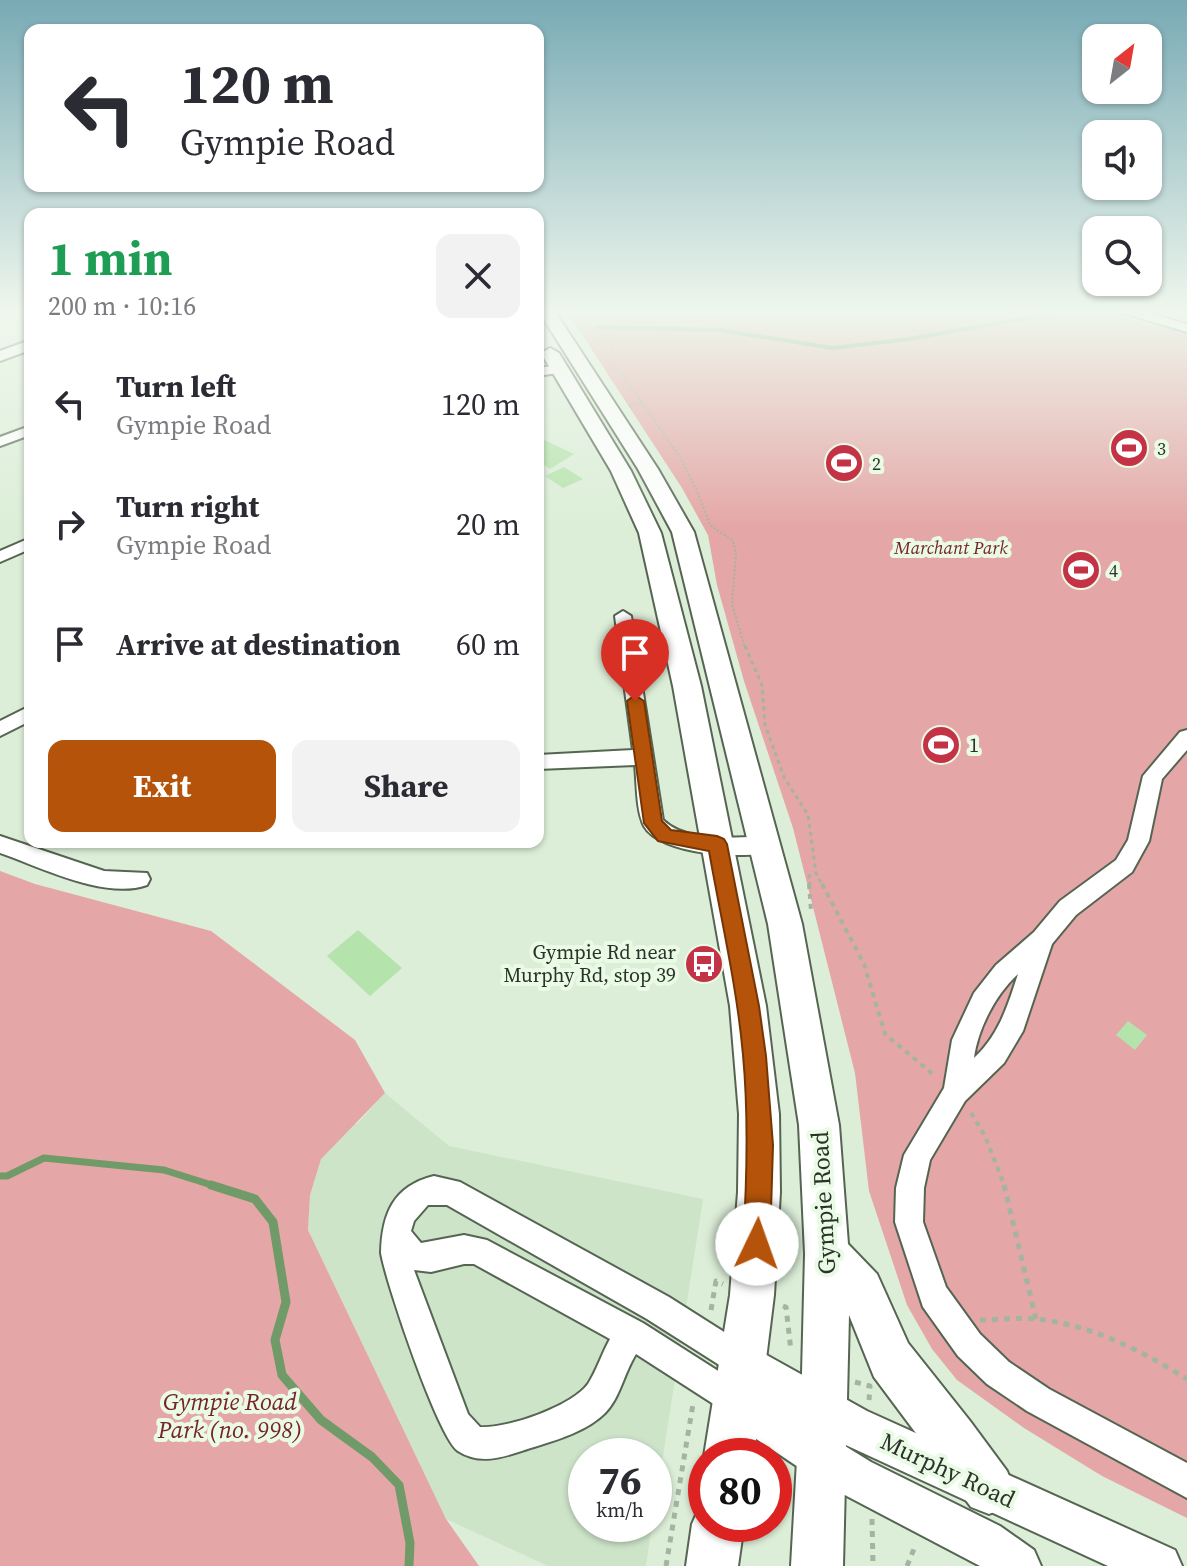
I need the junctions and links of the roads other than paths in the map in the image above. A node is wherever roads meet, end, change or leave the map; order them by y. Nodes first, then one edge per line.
1 (558, 383) edge
2 (593, 383) edge
3 (24, 432) edge
4 (0, 442) edge
5 (24, 546) edge
6 (0, 557) edge
7 (623, 616) dead end
8 (24, 716) edge
9 (0, 729) edge
10 (1187, 737) edge
11 (644, 757) junction
12 (544, 762) edge
13 (0, 844) edge
14 (717, 844) junction
15 (766, 845) junction
16 (139, 879) dead end
17 (1042, 939) junction
18 (956, 1092) junction
19 (395, 1230) junction
20 (827, 1254) junction
21 (632, 1334) junction
22 (724, 1391) junction
23 (843, 1415) junction
24 (728, 1438) edge
25 (1187, 1481) edge
26 (989, 1489) junction
27 (715, 1542) edge
28 (712, 1566) edge
29 (817, 1566) edge
30 (1018, 1566) edge
31 (1159, 1566) edge

1 - 14 highway
2 - 15 highway, Gympie Road
3 - 4 street
5 - 6 street
7 - 11 street
8 - 9 street
10 - 17 street
11 - 12 street
11 - 14 street
13 - 16 street
14 - 15 street
14 - 22 highway
15 - 20 highway, Gympie Road
17 - 18 street
17 - 18 street
18 - 25 street
19 - 21 street
19 - 21 street
19 - 22 street
20 - 23 highway, Gympie Road
20 - 26 highway
21 - 22 street
22 - 23 main road, Murphy Road
22 - 24 highway
23 - 26 main road, Murphy Road
23 - 29 highway, Gympie Road
23 - 30 main road, Murphy Road
26 - 31 main road, Murphy Road
27 - 28 highway

